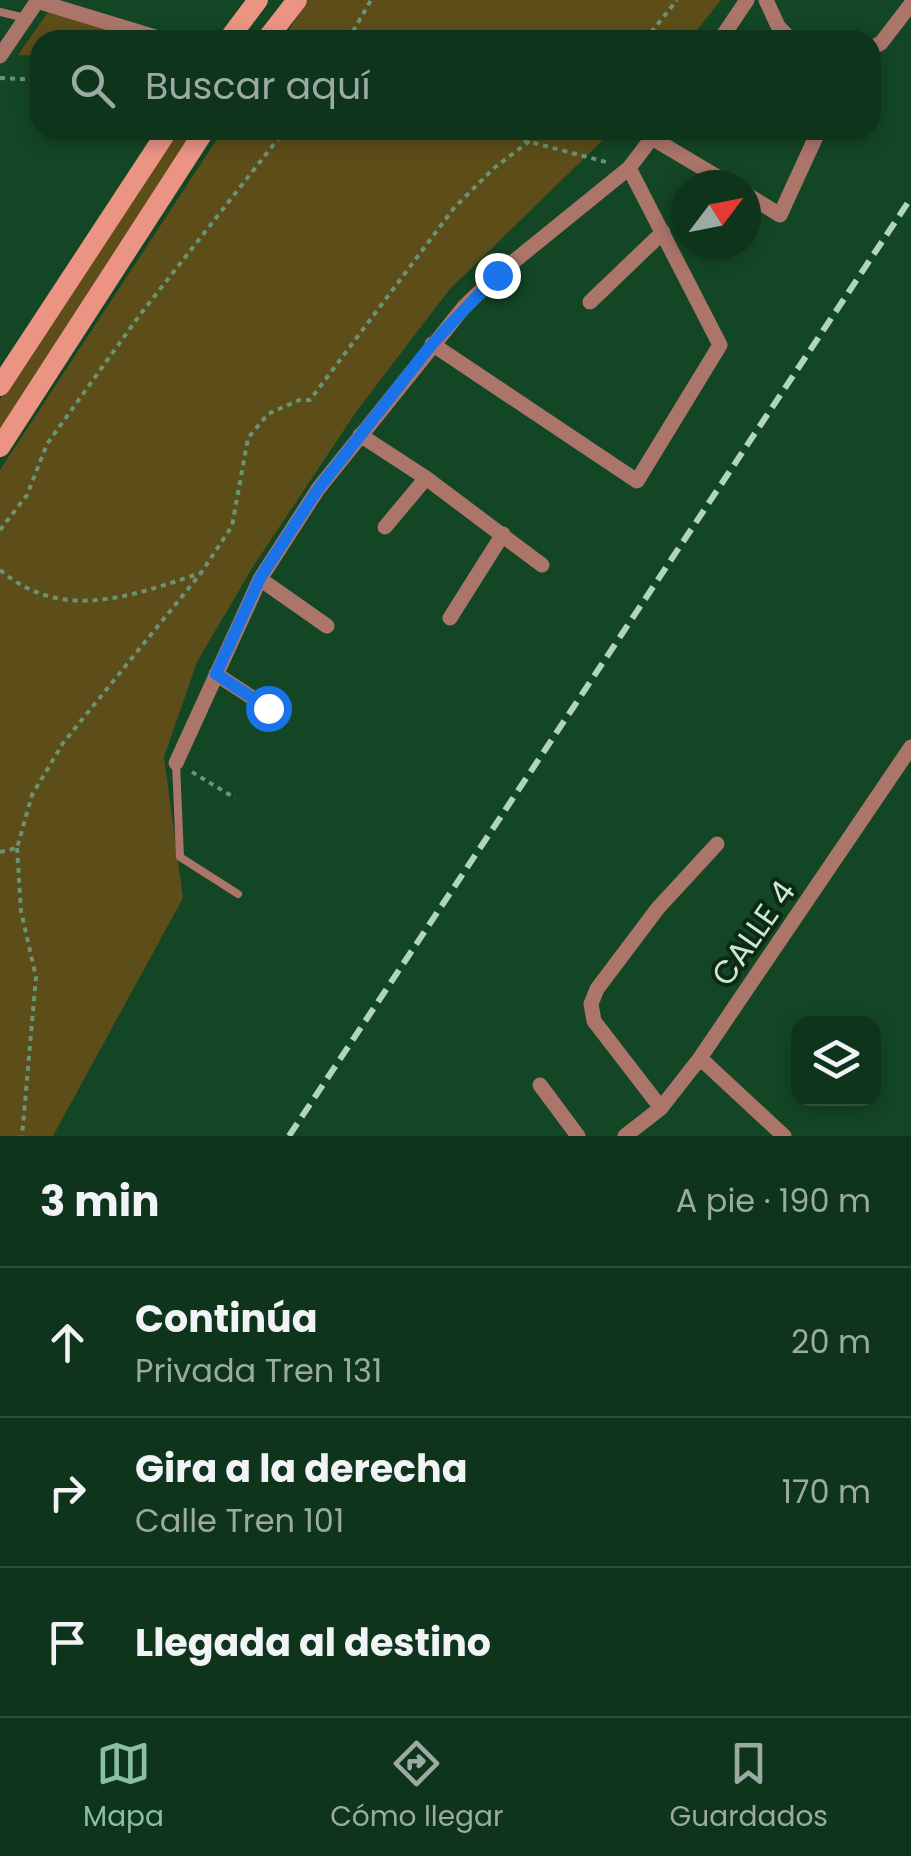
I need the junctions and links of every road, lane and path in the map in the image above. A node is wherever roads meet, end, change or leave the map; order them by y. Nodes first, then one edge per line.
1 (38, 0) edge
2 (258, 0) edge
3 (297, 0) edge
4 (371, 0) edge
5 (678, 0) edge
6 (748, 0) edge
7 (766, 0) edge
8 (911, 4) edge
9 (0, 12) edge
10 (25, 18) junction
11 (132, 30) edge
12 (236, 30) edge
13 (274, 30) edge
14 (354, 30) edge
15 (653, 30) edge
16 (727, 30) edge
17 (782, 30) edge
18 (881, 43) edge
19 (0, 56) edge
20 (0, 78) edge
21 (30, 80) edge
22 (161, 140) edge
23 (200, 140) edge
24 (276, 140) edge
25 (522, 140) edge
26 (532, 140) edge
27 (650, 140) edge
28 (664, 140) edge
29 (814, 140) edge
30 (529, 142) junction
31 (628, 168) junction
32 (709, 170) edge
33 (761, 203) edge
34 (663, 232) junction
35 (590, 302) dead end
36 (432, 344) junction
37 (0, 386) edge
38 (360, 435) junction
39 (0, 447) edge
40 (426, 478) junction
41 (385, 527) dead end
42 (0, 530) edge
43 (503, 534) junction
44 (542, 565) dead end
45 (0, 570) edge
46 (201, 574) junction
47 (260, 578) junction
48 (450, 618) dead end
49 (326, 626) dead end
50 (216, 674) junction
51 (268, 708) dead end
52 (911, 747) edge
53 (176, 763) junction
54 (235, 798) dead end
55 (717, 844) dead end
56 (18, 848) junction
57 (0, 852) edge
58 (238, 894) dead end
59 (700, 1058) junction
60 (540, 1085) dead end
61 (661, 1108) junction
62 (22, 1136) edge
63 (578, 1136) edge
64 (625, 1136) edge
65 (784, 1136) edge

1 - 10 street
1 - 11 street
2 - 12 main road
3 - 13 main road
4 - 14 path
5 - 15 path
6 - 16 street
7 - 17 street
8 - 18 street
9 - 10 lane
10 - 19 street
20 - 21 path
22 - 37 main road
23 - 39 main road
24 - 42 path
25 - 30 path
26 - 30 path
27 - 31 street
28 - 32 street
29 - 33 street
30 - 31 path
30 - 46 path
31 - 34 street
31 - 36 street
34 - 35 street
34 - 36 street
36 - 38 street
38 - 40 street
38 - 47 street
40 - 41 street
40 - 43 street
43 - 44 street
43 - 48 street
45 - 46 path
46 - 56 path
47 - 49 street
47 - 50 street
50 - 51 street
50 - 53 street
52 - 59 street, CALLE 4
53 - 54 path
53 - 58 lane
55 - 61 street
56 - 57 path
56 - 62 path
59 - 61 street, CALLE 4
59 - 65 street
60 - 63 street
61 - 64 street, CALLE 4

